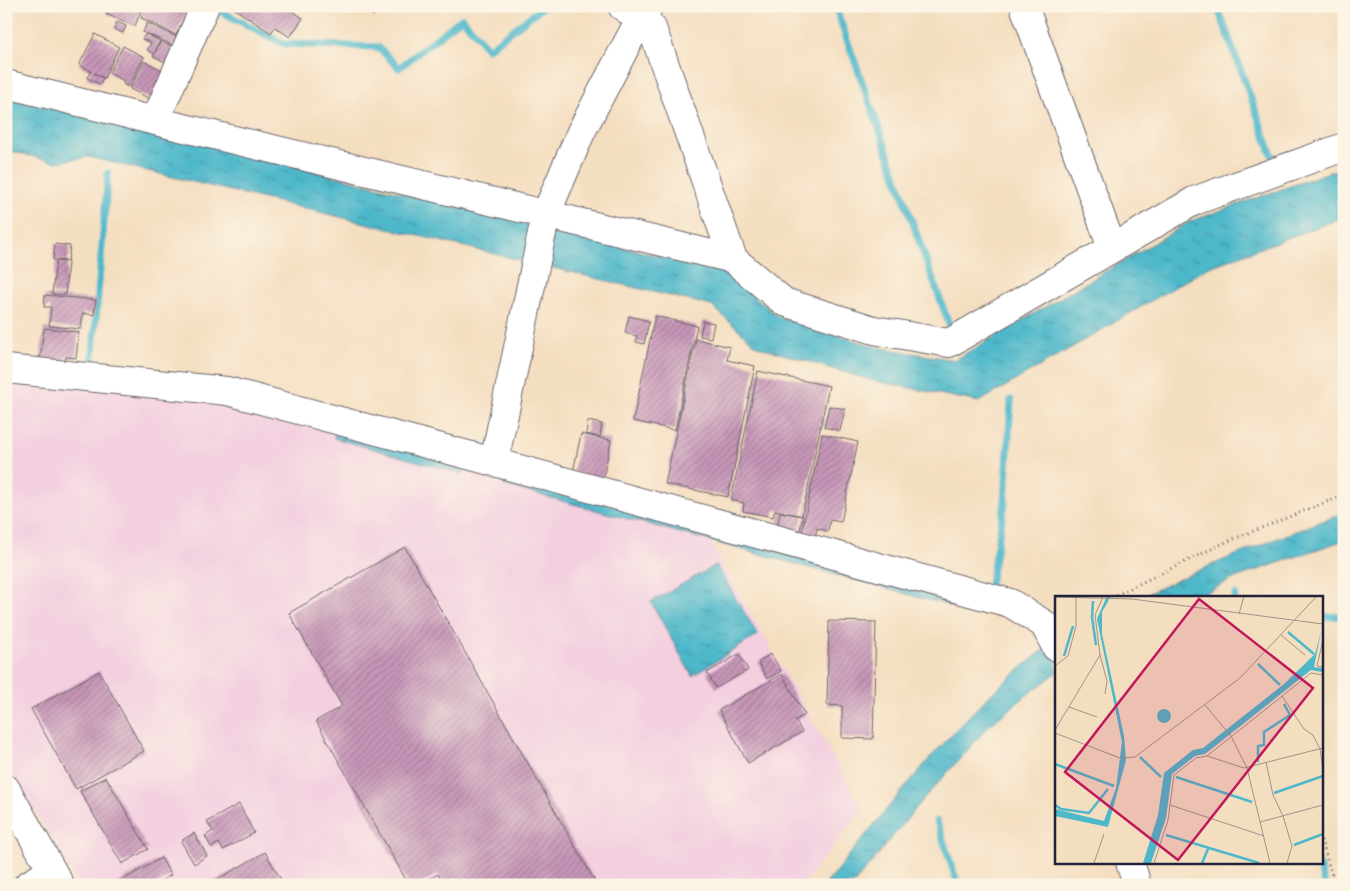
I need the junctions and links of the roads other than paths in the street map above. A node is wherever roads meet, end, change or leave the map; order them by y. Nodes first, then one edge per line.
1 (205, 6) edge
2 (1024, 6) edge
3 (637, 10) edge
4 (6, 84) edge
5 (155, 121) junction
6 (1344, 148) edge
7 (545, 217) junction
8 (1112, 248) junction
9 (733, 259) junction
10 (6, 369) edge
11 (494, 462) junction
12 (1052, 640) edge
13 (6, 789) edge
14 (1131, 864) edge
15 (56, 878) edge
16 (28, 885) edge
17 (1137, 885) edge

1 - 5 street
2 - 8 street
3 - 7 street
3 - 9 street
4 - 5 street
5 - 7 street
6 - 8 street
7 - 9 street
7 - 11 street
8 - 9 street
10 - 11 street
11 - 12 street
13 - 15 street
14 - 17 street
15 - 16 street

